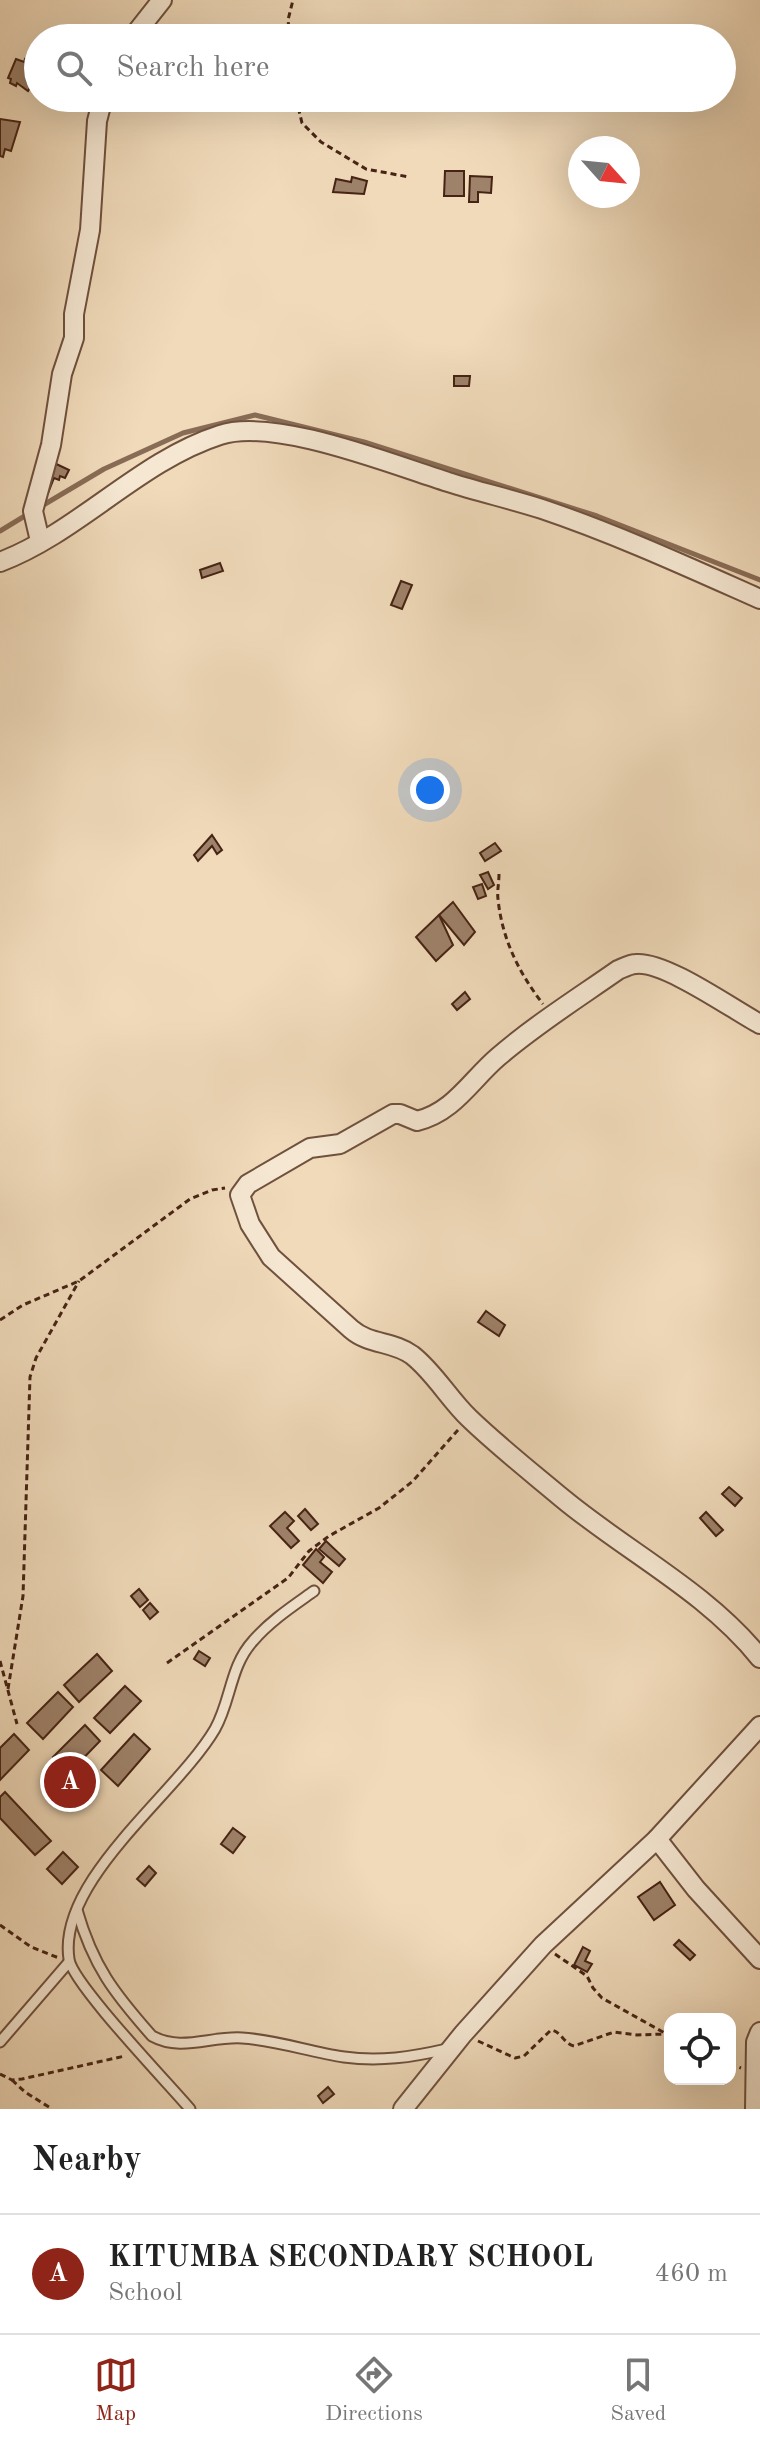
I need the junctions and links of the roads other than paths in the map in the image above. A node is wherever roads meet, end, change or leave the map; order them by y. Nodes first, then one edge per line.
1 (162, 0) edge
2 (141, 24) edge
3 (99, 112) edge
4 (40, 541) junction
5 (0, 562) edge
6 (760, 599) edge
7 (760, 1024) edge
8 (314, 1591) dead end
9 (760, 1658) edge
10 (760, 1726) edge
11 (657, 1839) junction
12 (77, 1909) junction
13 (760, 1959) edge
14 (69, 1962) junction
15 (760, 2032) edge
16 (457, 2041) junction
17 (0, 2042) edge
18 (190, 2109) edge
19 (403, 2109) edge
20 (755, 2109) edge

1 - 2 street
3 - 4 street
4 - 5 street
4 - 6 street
7 - 9 street
8 - 12 lane
10 - 11 street
11 - 13 street
11 - 16 street
12 - 14 lane
12 - 16 lane
14 - 17 lane
14 - 18 lane
15 - 20 street
16 - 19 street

